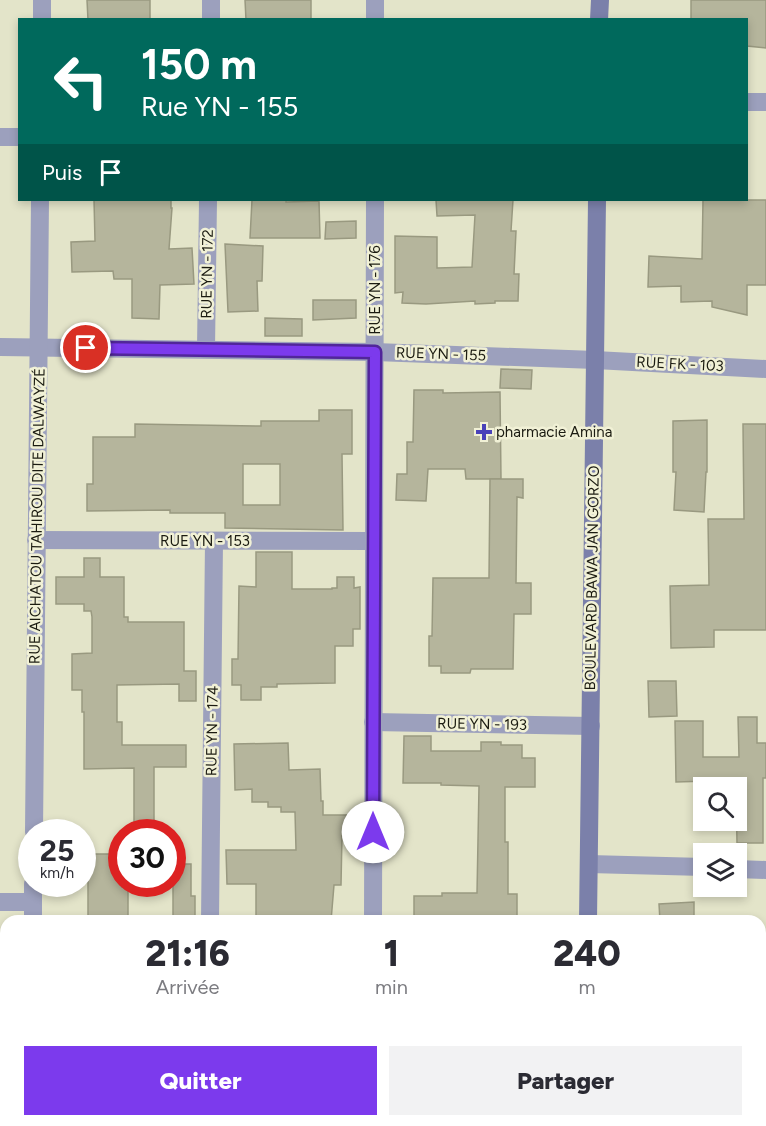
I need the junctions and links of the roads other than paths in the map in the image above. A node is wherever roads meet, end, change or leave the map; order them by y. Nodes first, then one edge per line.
1 (42, 0) edge
2 (211, 0) edge
3 (375, 0) edge
4 (600, 0) edge
5 (42, 18) edge
6 (211, 18) edge
7 (375, 18) edge
8 (599, 18) edge
9 (748, 102) edge
10 (766, 102) edge
11 (0, 137) edge
12 (18, 137) edge
13 (40, 201) edge
14 (208, 201) edge
15 (375, 201) edge
16 (597, 201) edge
17 (0, 347) edge
18 (38, 348) junction
19 (206, 349) junction
20 (375, 352) junction
21 (595, 360) junction
22 (766, 369) edge
23 (36, 540) junction
24 (214, 541) junction
25 (374, 541) junction
26 (373, 722) junction
27 (591, 726) junction
28 (34, 819) edge
29 (589, 864) junction
30 (693, 867) edge
31 (747, 869) edge
32 (766, 870) edge
33 (33, 897) edge
34 (0, 902) edge
35 (33, 902) junction
36 (33, 915) edge
37 (210, 915) edge
38 (373, 915) edge
39 (588, 915) edge

1 - 5 street
2 - 6 street
3 - 7 street
4 - 8 main road
9 - 10 street
11 - 12 street
13 - 18 street, RUE AICHATOU TAHIROU DITE DALWAYZÉ
14 - 19 street, RUE YN - 172
15 - 20 street, RUE YN - 176
16 - 21 main road, BOULEVARD BAWA JAN GORZO
17 - 18 street, RUE YN - 155
18 - 19 street, RUE YN - 155
18 - 23 street, RUE AICHATOU TAHIROU DITE DALWAYZÉ
19 - 20 street, RUE YN - 155
20 - 21 street, RUE YN - 155
20 - 25 street, RUE YN - 176
21 - 22 street, RUE FK - 103
21 - 27 main road, BOULEVARD BAWA JAN GORZO
23 - 24 street, RUE YN - 153
23 - 28 street, RUE AICHATOU TAHIROU DITE DALWAYZÉ
24 - 25 street, RUE YN - 153
24 - 37 street, RUE YN - 174
25 - 26 street, RUE YN - 176
26 - 27 street, RUE YN - 193
26 - 38 street, RUE YN - 176
27 - 29 main road, BOULEVARD BAWA JAN GORZO
29 - 30 street
29 - 39 main road, BOULEVARD BAWA JAN GORZO
31 - 32 street
33 - 35 street
34 - 35 street
35 - 36 street

